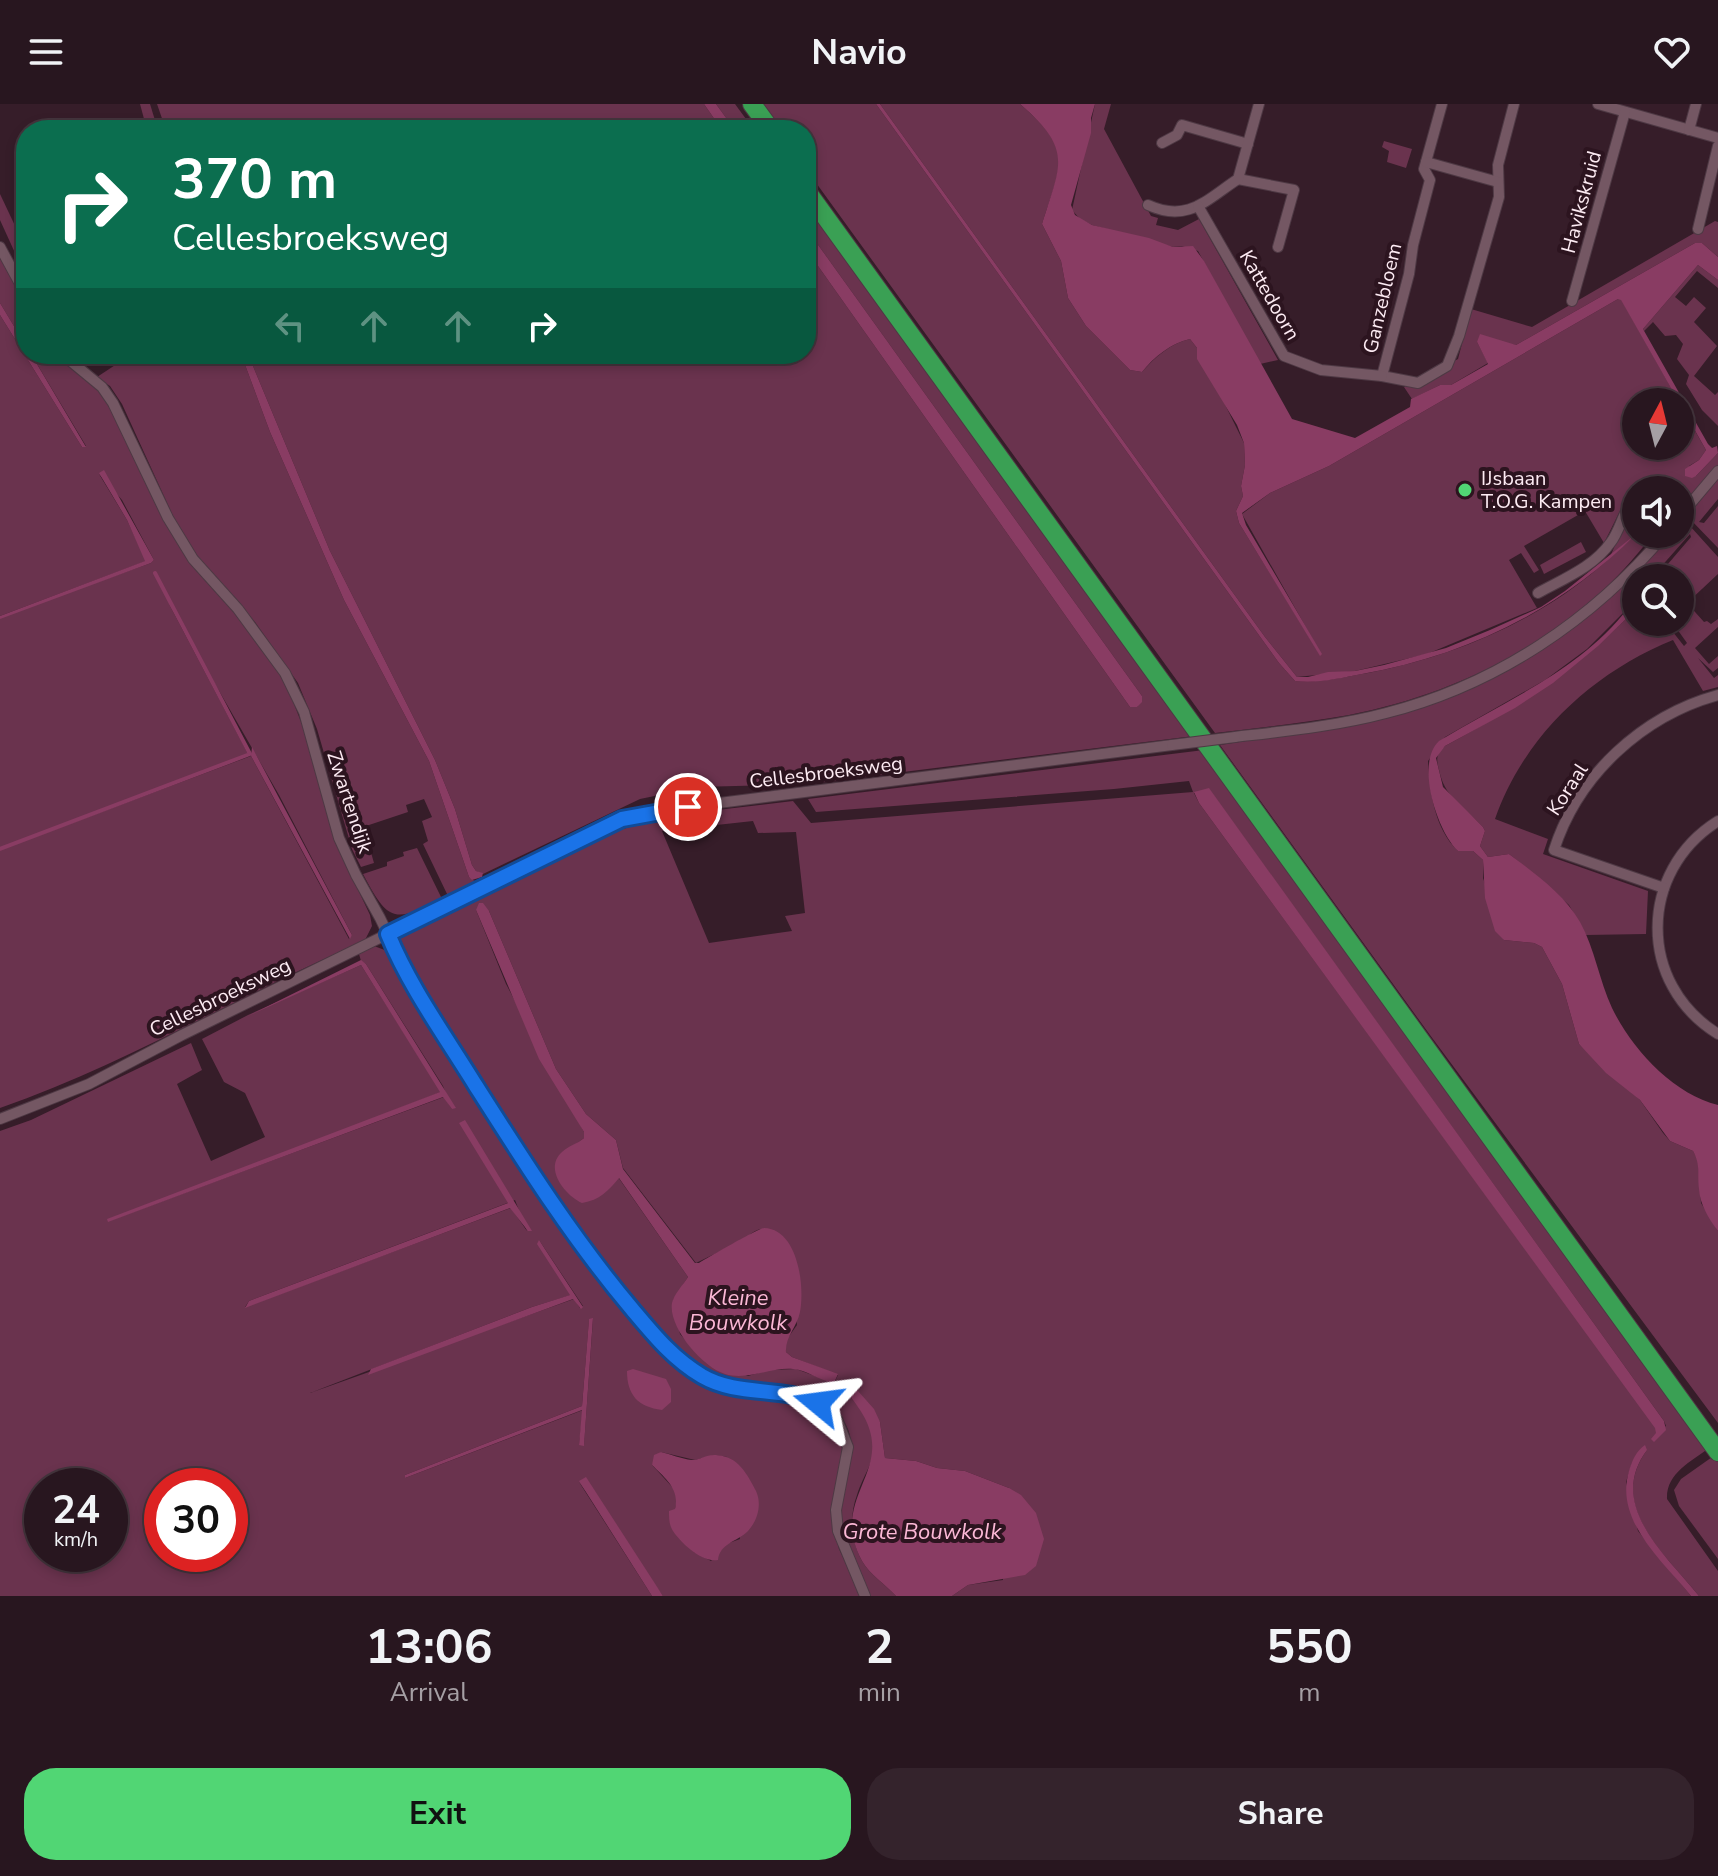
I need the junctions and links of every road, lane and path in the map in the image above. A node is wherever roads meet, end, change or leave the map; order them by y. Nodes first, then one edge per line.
1 (1259, 104) edge
2 (1442, 104) edge
3 (1514, 104) edge
4 (1696, 104) edge
5 (1604, 105) edge
6 (1625, 112) junction
7 (1689, 130) junction
8 (1718, 138) edge
9 (1162, 143) dead end
10 (1248, 144) junction
11 (1718, 146) edge
12 (1426, 162) junction
13 (1238, 179) junction
14 (1498, 182) junction
15 (816, 192) edge
16 (816, 204) edge
17 (1148, 205) dead end
18 (1198, 206) junction
19 (1698, 229) dead end
20 (0, 247) edge
21 (1278, 247) dead end
22 (16, 277) edge
23 (1572, 301) dead end
24 (74, 364) edge
25 (1382, 376) junction
26 (1718, 471) edge
27 (1694, 499) edge
28 (1622, 521) edge
29 (1652, 548) edge
30 (1538, 593) dead end
31 (1718, 695) edge
32 (1718, 821) edge
33 (1664, 888) junction
34 (388, 934) junction
35 (1718, 1034) edge
36 (0, 1119) edge
37 (1718, 1440) edge
38 (1718, 1452) edge
39 (865, 1596) edge

1 - 10 street
2 - 12 street, Ganzebloem
3 - 14 street, Ganzebloem
4 - 7 street
5 - 6 street
6 - 7 street
6 - 23 street, Havikskruid
7 - 8 street
9 - 10 street
10 - 13 street
11 - 19 street
12 - 14 street
12 - 25 street, Ganzebloem
13 - 18 street
13 - 21 street, Kattedoorn
14 - 25 street, Ganzebloem
15 - 37 highway
16 - 38 highway
17 - 18 street
18 - 25 street, Kattedoorn
20 - 22 street
24 - 34 street, Zwartendijk
26 - 27 street
28 - 30 street
29 - 34 street, Cellesbroeksweg, bridge
31 - 33 street, Koraal
32 - 33 street
33 - 35 street
34 - 36 street, Cellesbroeksweg
34 - 39 street, Zwartendijk

